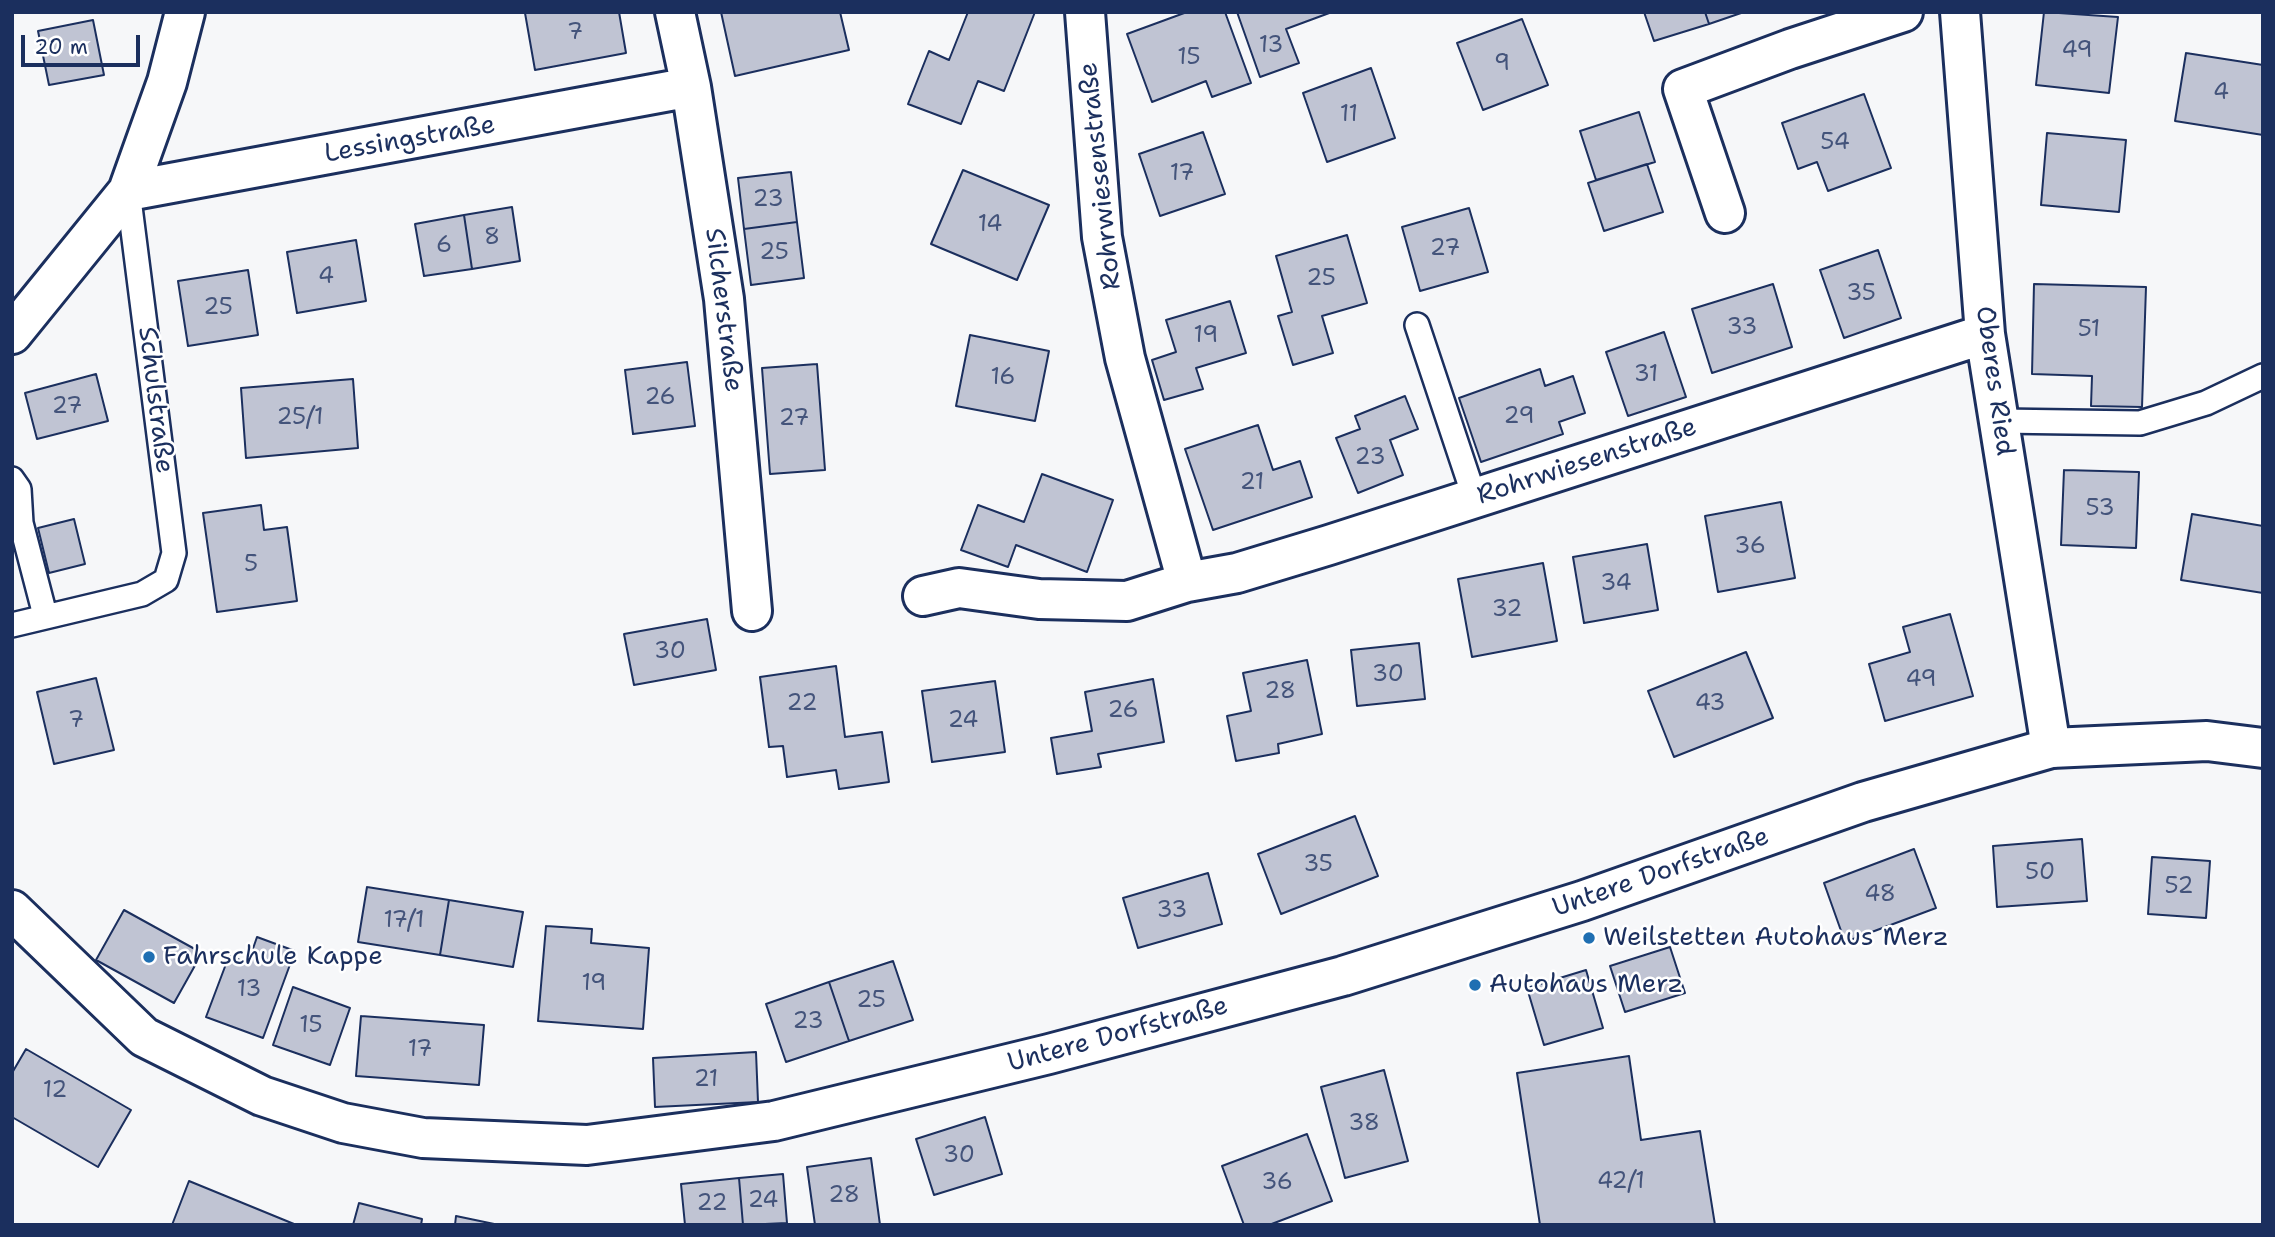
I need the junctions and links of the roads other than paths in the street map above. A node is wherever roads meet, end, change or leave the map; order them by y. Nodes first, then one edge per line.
1 (185, 12) edge
2 (675, 12) edge
3 (1085, 12) edge
4 (1903, 12) edge
5 (1959, 12) edge
6 (691, 88) junction
7 (128, 191) junction
8 (1725, 213) dead end
9 (1417, 325) dead end
10 (12, 334) edge
11 (1985, 334) junction
12 (2263, 376) edge
13 (1999, 421) junction
14 (12, 479) edge
15 (1475, 499) junction
16 (1187, 582) junction
17 (923, 596) dead end
18 (752, 611) dead end
19 (45, 615) junction
20 (12, 625) edge
21 (2051, 748) junction
22 (2263, 748) edge
23 (12, 910) edge

1 - 7 street, Schulstraße
2 - 6 street, Silcherstraße
3 - 16 street, Rohrwiesenstraße
4 - 8 street
5 - 11 street, Oberes Ried
6 - 7 street, Lessingstraße
6 - 18 street, Silcherstraße
7 - 10 street, Schulstraße
7 - 19 lane, Schulstraße
9 - 15 lane
11 - 13 street, Oberes Ried
11 - 15 street, Rohrwiesenstraße
12 - 13 lane
13 - 21 street, Oberes Ried
14 - 19 lane
15 - 16 street, Rohrwiesenstraße
16 - 17 street, Rohrwiesenstraße
19 - 20 lane
21 - 22 street, Untere Dorfstraße
21 - 23 street, Untere Dorfstraße

